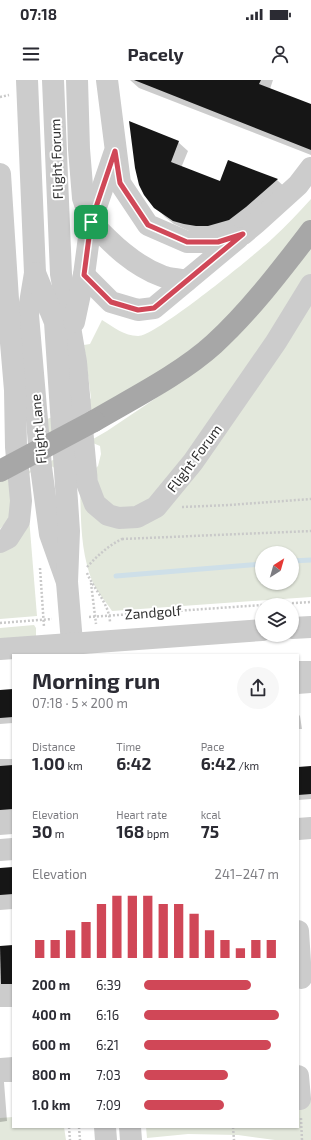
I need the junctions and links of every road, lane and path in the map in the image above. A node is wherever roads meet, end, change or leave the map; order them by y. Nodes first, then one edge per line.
1 (26, 80) edge
2 (53, 80) edge
3 (77, 80) edge
4 (107, 80) edge
5 (9, 95) dead end
6 (0, 97) edge
7 (115, 151) junction
8 (311, 168) edge
9 (0, 174) edge
10 (91, 222) junction
11 (311, 231) edge
12 (243, 234) junction
13 (84, 275) junction
14 (186, 281) junction
15 (311, 285) edge
16 (72, 336) junction
17 (0, 346) edge
18 (15, 390) junction
19 (0, 471) edge
20 (311, 499) edge
21 (176, 507) dead end
22 (311, 531) edge
23 (128, 536) dead end
24 (122, 539) junction
25 (0, 542) edge
26 (85, 569) dead end
27 (311, 602) edge
28 (299, 603) edge
29 (255, 606) edge
30 (110, 615) junction
31 (95, 616) junction
32 (70, 618) junction
33 (0, 623) edge
34 (311, 627) edge
35 (299, 628) edge
36 (255, 631) edge
37 (105, 645) edge
38 (0, 649) edge
39 (72, 650) edge
40 (311, 828) edge
41 (299, 829) edge
42 (12, 849) edge
43 (0, 850) edge
44 (299, 941) edge
45 (303, 978) edge
46 (0, 996) edge
47 (12, 996) edge
48 (299, 1088) edge
49 (300, 1099) dead end
50 (69, 1128) edge
51 (79, 1128) edge
52 (106, 1128) edge
53 (130, 1128) edge
54 (233, 1128) edge
55 (70, 1140) edge
56 (80, 1140) edge
57 (106, 1140) edge
58 (131, 1140) edge
59 (234, 1140) edge

1 - 32 street, Flight Lane
2 - 16 street, Flight Forum
3 - 10 street
4 - 7 street
5 - 6 path
7 - 10 street
7 - 12 street
8 - 12 street
9 - 18 street
10 - 13 street
10 - 14 street
11 - 19 main road, bridge
12 - 14 street
13 - 14 street
13 - 16 street
15 - 16 street, Flight Forum
17 - 18 street
18 - 25 street
20 - 21 path
22 - 24 path
23 - 24 path
24 - 26 path
27 - 28 path, Zandgolf
29 - 30 path, Zandgolf
30 - 31 path, Zandgolf
30 - 31 path
30 - 37 path
31 - 32 path, Zandgolf
31 - 37 path
32 - 33 path, Zandgolf
32 - 39 street, Flight Lane
34 - 35 street
36 - 37 street, Zandgolf
37 - 39 street, Zandgolf
38 - 39 street, Zandgolf
40 - 41 street
42 - 43 street
44 - 45 street
46 - 47 street
48 - 49 street
50 - 55 path
51 - 56 path
52 - 57 street
53 - 58 street
54 - 59 path

